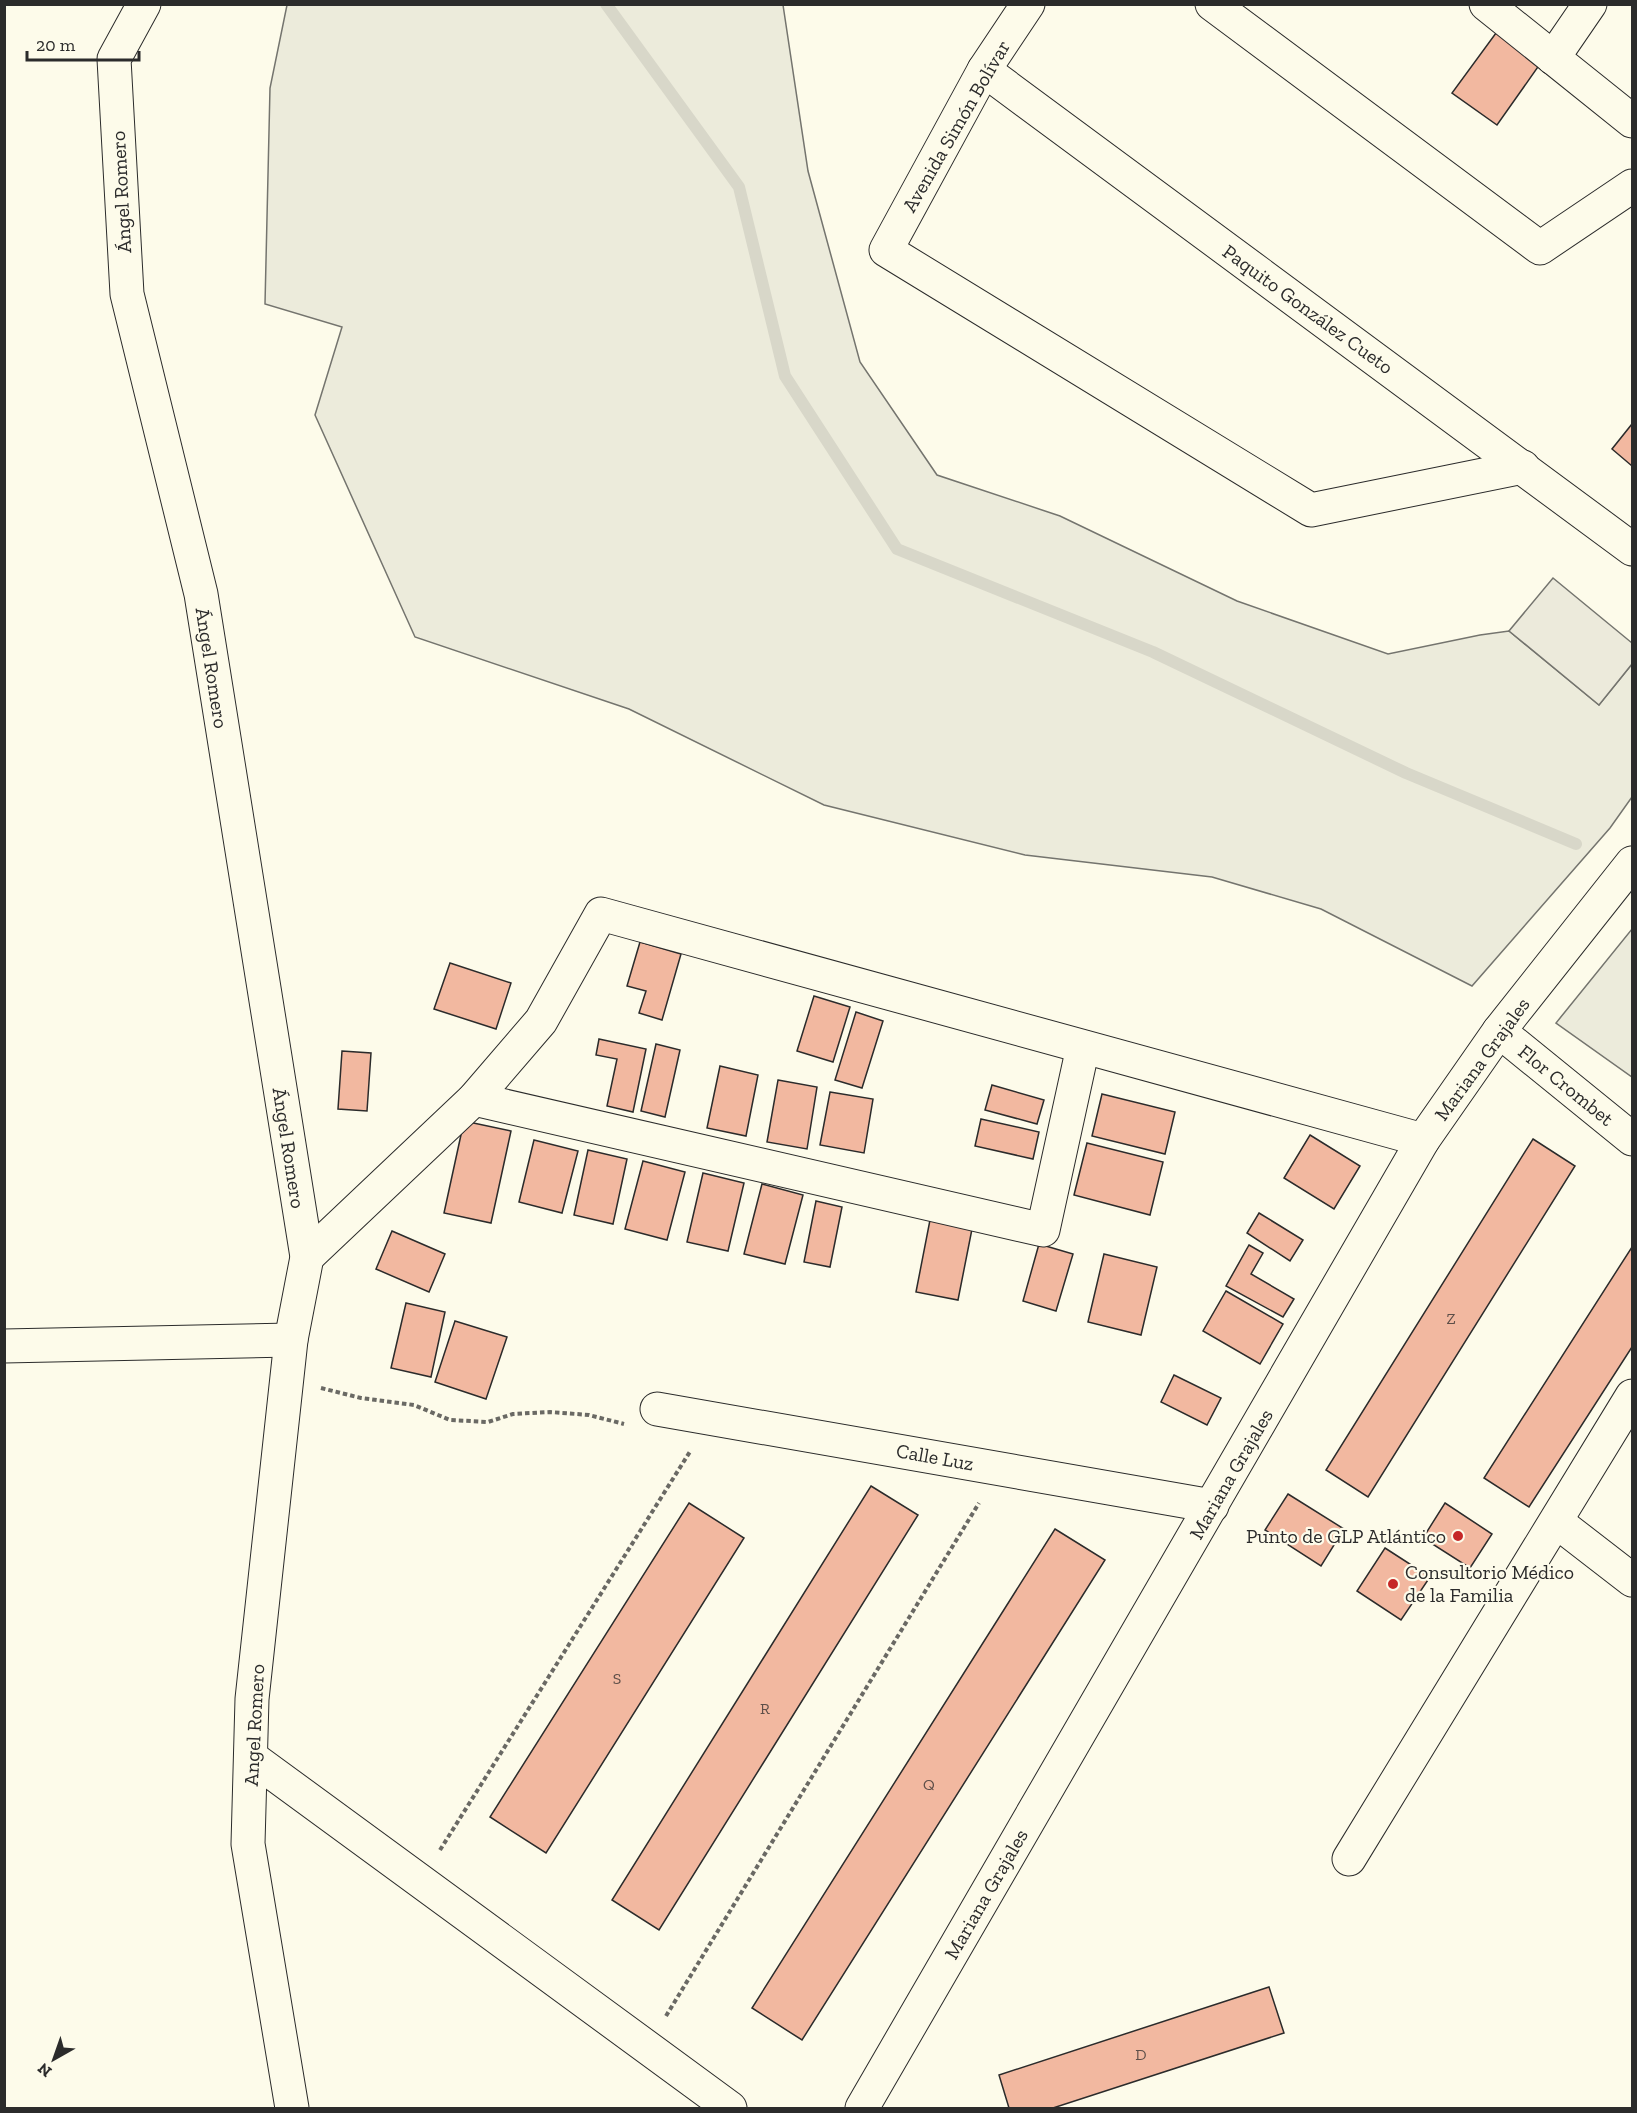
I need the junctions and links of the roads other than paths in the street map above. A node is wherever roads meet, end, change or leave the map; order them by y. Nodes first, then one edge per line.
1 (144, 4) edge
2 (1028, 4) edge
3 (1212, 4) edge
4 (1486, 4) edge
5 (1590, 4) edge
6 (1553, 58) junction
7 (984, 70) junction
8 (1632, 122) edge
9 (1632, 186) edge
10 (1522, 467) junction
11 (1632, 549) edge
12 (1632, 863) edge
13 (1499, 1031) junction
14 (1083, 1047) junction
15 (474, 1099) junction
16 (1632, 1139) edge
17 (1423, 1140) junction
18 (307, 1257) junction
19 (291, 1341) junction
20 (4, 1346) edge
21 (1632, 1396) edge
22 (657, 1409) road end
23 (1212, 1506) junction
24 (1557, 1522) junction
25 (1632, 1580) edge
26 (251, 1757) junction
27 (1349, 1859) dead end
28 (292, 2109) edge
29 (730, 2109) edge
30 (862, 2109) edge

1 - 18 street, Ángel Romero
2 - 7 street, Avenida Simón Bolívar
3 - 9 street
4 - 6 street
5 - 6 street
6 - 8 street
7 - 10 street, Paquito González Cueto
7 - 10 street, Avenida Simón Bolívar
10 - 11 street, Paquito González Cueto
12 - 13 street, Mariana Grajales
13 - 16 street, Flor Crombet
13 - 17 street, Mariana Grajales
14 - 15 street
14 - 15 street
14 - 17 street
15 - 18 street
17 - 23 street, Mariana Grajales
18 - 19 street, Ángel Romero
19 - 20 street
19 - 26 street, Angel Romero
21 - 24 street
22 - 23 street, Calle Luz
23 - 30 street, Mariana Grajales
24 - 25 street
24 - 27 street
26 - 28 street, Angel Romero
26 - 29 street

